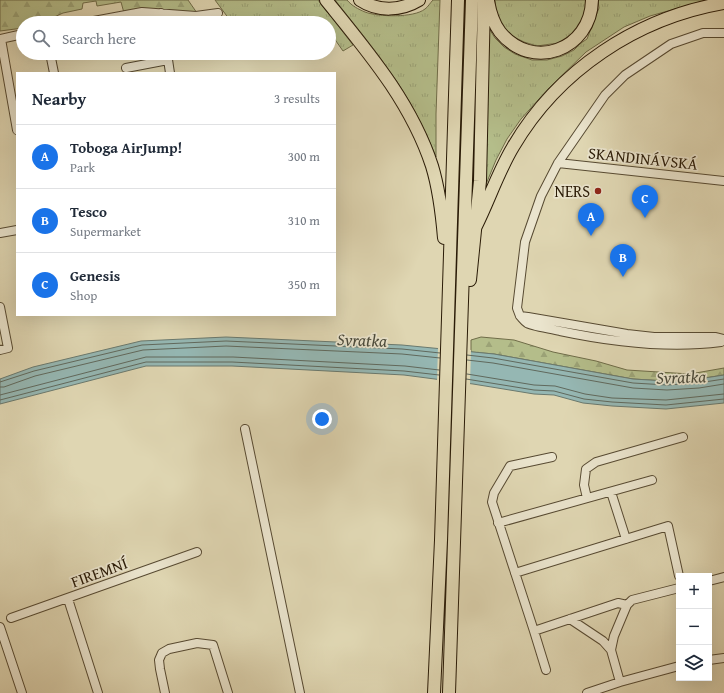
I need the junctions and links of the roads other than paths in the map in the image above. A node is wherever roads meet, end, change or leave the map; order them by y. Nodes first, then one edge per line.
1 (326, 0) edge
2 (360, 0) edge
3 (419, 0) edge
4 (457, 0) edge
5 (472, 0) edge
6 (484, 0) edge
7 (487, 0) edge
8 (592, 0) edge
9 (724, 3) edge
10 (161, 13) junction
11 (218, 13) dead end
12 (121, 16) edge
13 (161, 16) edge
14 (724, 33) edge
15 (16, 36) edge
16 (1, 39) edge
17 (51, 60) edge
18 (154, 60) edge
19 (168, 60) edge
20 (126, 68) dead end
21 (54, 72) edge
22 (170, 72) edge
23 (16, 124) edge
24 (558, 163) junction
25 (724, 181) edge
26 (476, 226) junction
27 (16, 230) edge
28 (0, 233) edge
29 (449, 279) junction
30 (0, 307) edge
31 (461, 324) junction
32 (724, 340) edge
33 (0, 350) edge
34 (245, 429) dead end
35 (683, 437) dead end
36 (552, 457) dead end
37 (652, 480) dead end
38 (611, 492) junction
39 (588, 498) junction
40 (498, 523) junction
41 (626, 539) junction
42 (197, 552) dead end
43 (515, 573) junction
44 (678, 573) edge
45 (724, 577) edge
46 (712, 580) edge
47 (676, 589) edge
48 (68, 599) junction
49 (626, 605) junction
50 (11, 618) dead end
51 (570, 619) junction
52 (0, 626) edge
53 (534, 631) junction
54 (611, 650) junction
55 (724, 658) edge
56 (712, 660) edge
57 (676, 667) edge
58 (546, 670) dead end
59 (620, 682) junction
60 (22, 693) edge
61 (98, 693) edge
62 (165, 693) edge
63 (228, 693) edge
64 (300, 693) edge
65 (434, 693) edge
66 (449, 693) edge
67 (587, 693) edge

1 - 29 highway
2 - 3 highway
4 - 29 highway
5 - 31 highway
6 - 26 highway
7 - 8 highway
9 - 26 highway
10 - 11 street
10 - 12 street
10 - 13 street
14 - 24 street
15 - 16 street
16 - 23 street
17 - 21 street
18 - 20 street
19 - 22 street
24 - 25 street, SKANDINÁVSKÁ
24 - 32 street
26 - 31 highway
27 - 28 street
29 - 65 highway
30 - 33 street
31 - 66 highway
34 - 64 street
35 - 39 street
36 - 40 street
37 - 38 street
38 - 39 street
38 - 41 street
39 - 40 street
40 - 43 street
41 - 43 street
41 - 44 street
42 - 48 street, FIREMNÍ
43 - 53 street
45 - 46 street
47 - 49 street
48 - 50 street, FIREMNÍ
48 - 61 street
49 - 51 street
49 - 54 street
51 - 53 street
51 - 54 street
52 - 60 street
53 - 58 street
54 - 59 street
55 - 56 street
57 - 59 street
59 - 67 street
62 - 63 street

